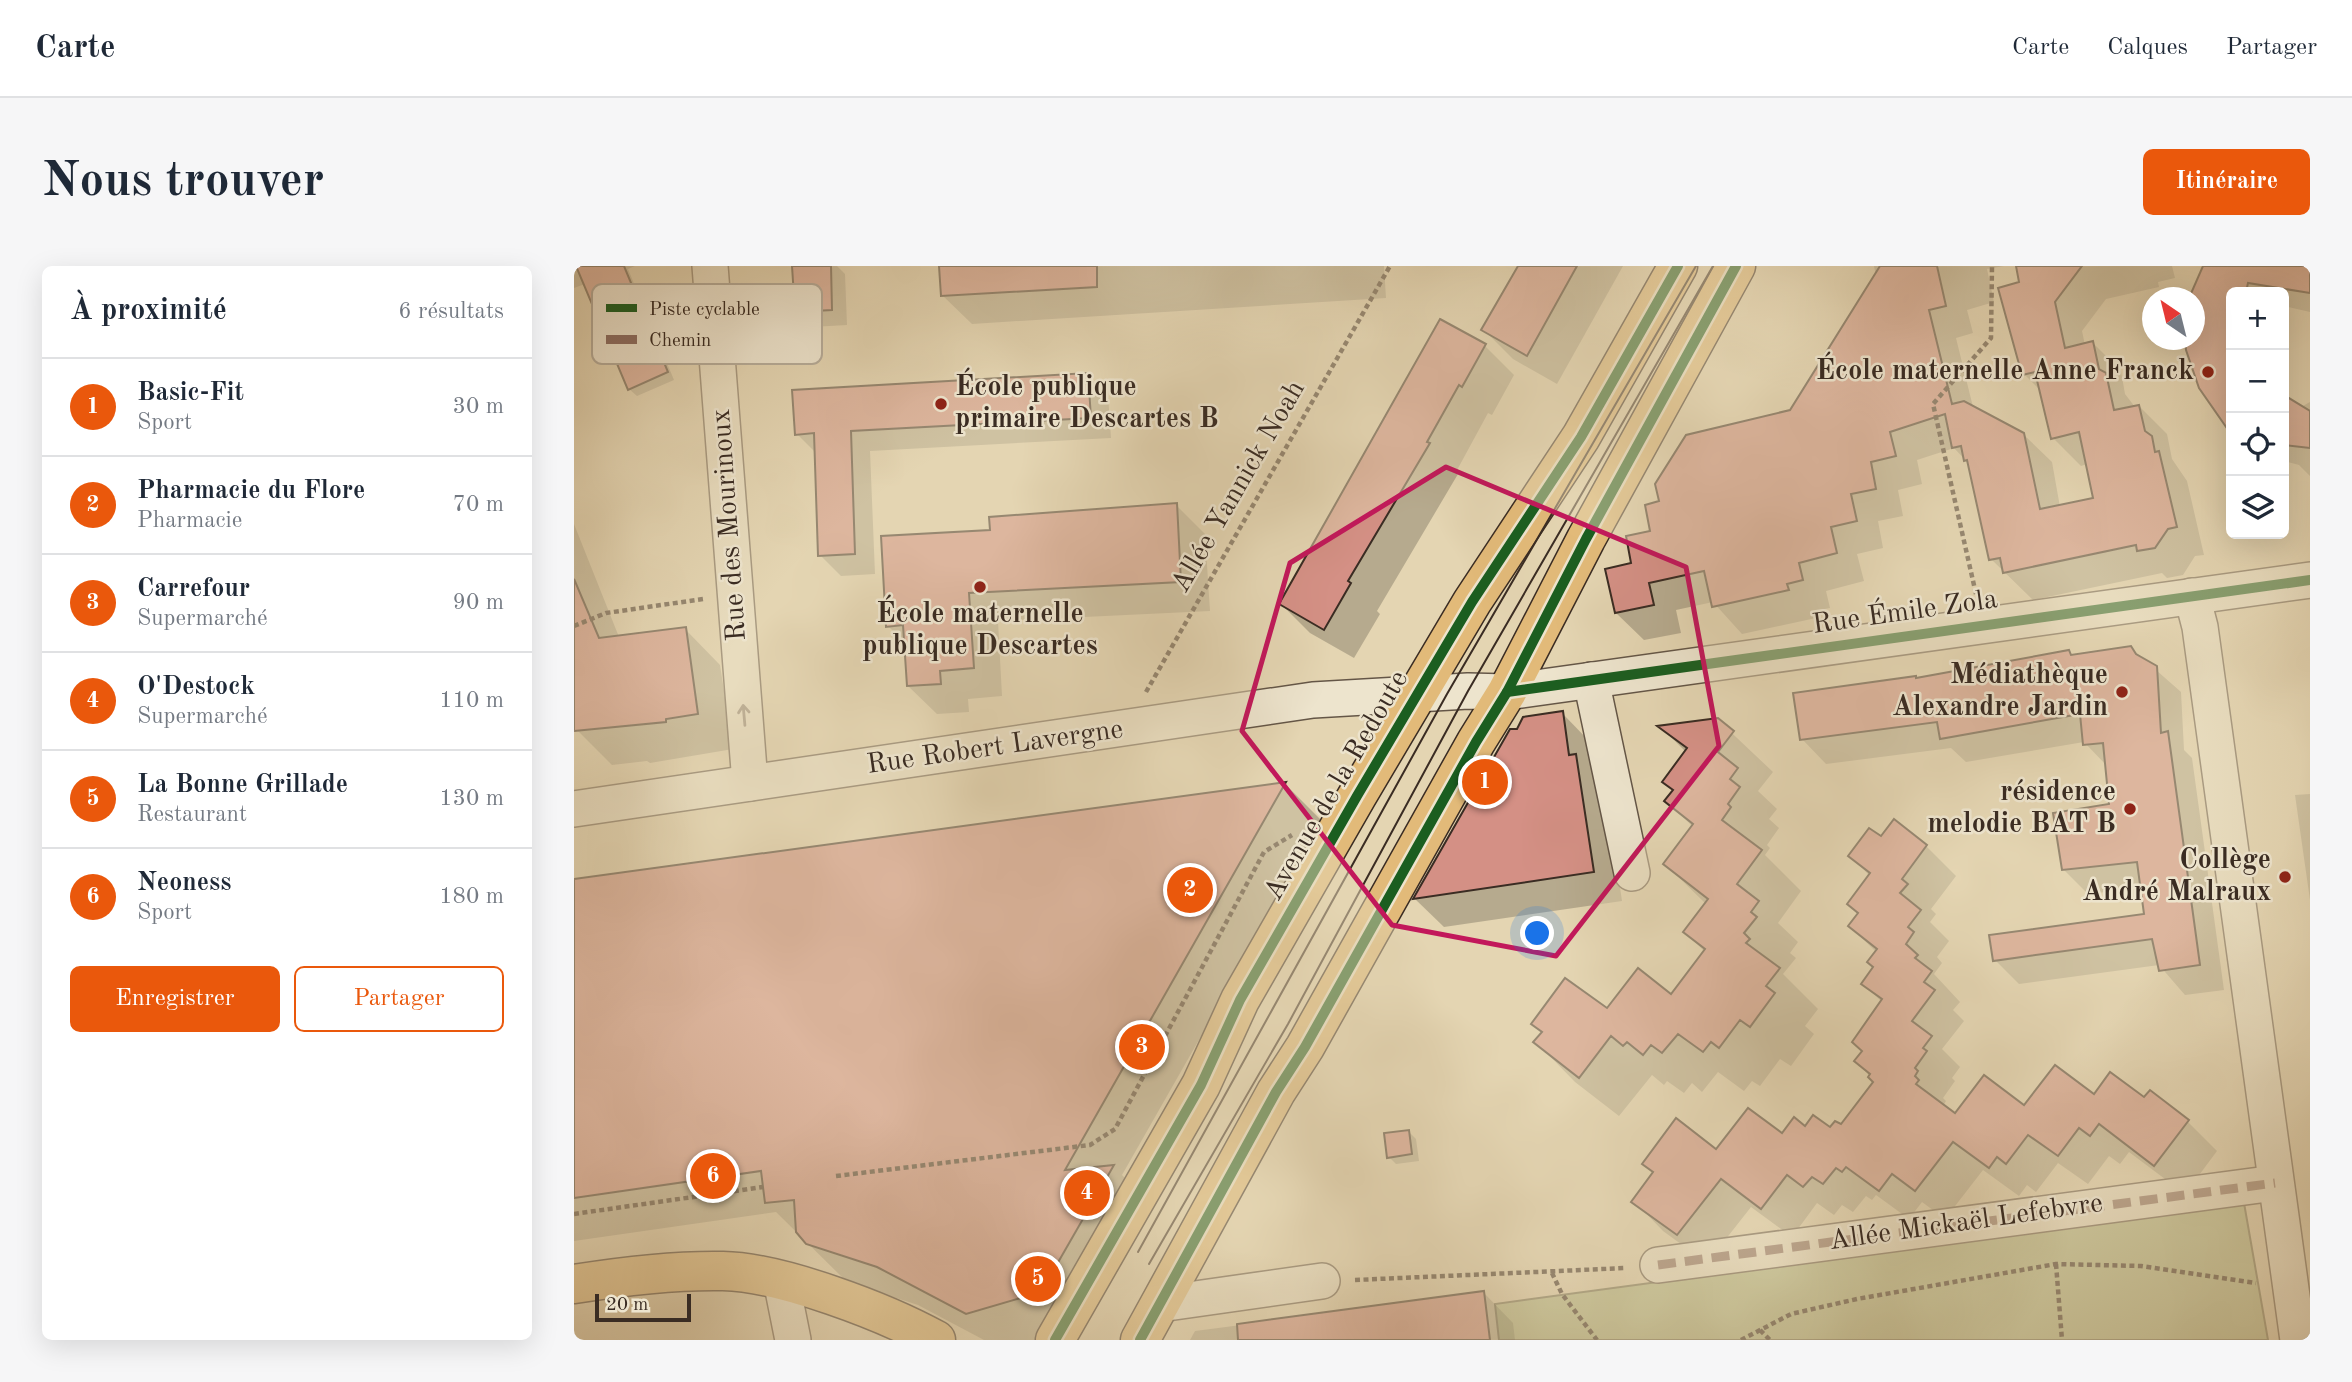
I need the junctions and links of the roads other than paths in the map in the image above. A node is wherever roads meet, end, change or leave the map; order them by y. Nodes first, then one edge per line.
1 (710, 266) edge
2 (1678, 266) edge
3 (1736, 266) edge
4 (711, 284) edge
5 (717, 364) edge
6 (2310, 580) edge
7 (2192, 596) junction
8 (1591, 680) junction
9 (1507, 692) junction
10 (1416, 695) junction
11 (750, 783) junction
12 (574, 808) edge
13 (1632, 873) dead end
14 (2275, 1182) junction
15 (1658, 1265) road end
16 (781, 1280) junction
17 (1322, 1281) road end
18 (574, 1284) edge
19 (1160, 1304) junction
20 (793, 1340) edge
21 (936, 1340) edge
22 (1055, 1340) edge
23 (1140, 1340) edge
24 (2298, 1340) edge

4 -> 1 street, Rue des Mourinoux
2 - 10 main road, Avenue de la Redoute
3 - 9 main road
11 -> 5 street, Rue des Mourinoux
6 - 7 street, Rue Émile Zola
7 - 8 street, Rue Émile Zola
7 - 14 street
8 - 9 street, Rue Émile Zola
8 - 13 street
9 - 10 street, Rue Robert Lavergne
9 - 19 main road
10 - 11 street, Rue Robert Lavergne
10 - 22 main road, Avenue de la Redoute
11 - 12 street, Rue Robert Lavergne
14 - 15 street, Allée Mickaël Lefebvre
14 - 24 street
16 - 18 main road
16 - 20 street
16 - 21 main road
17 - 19 street
19 - 23 main road

